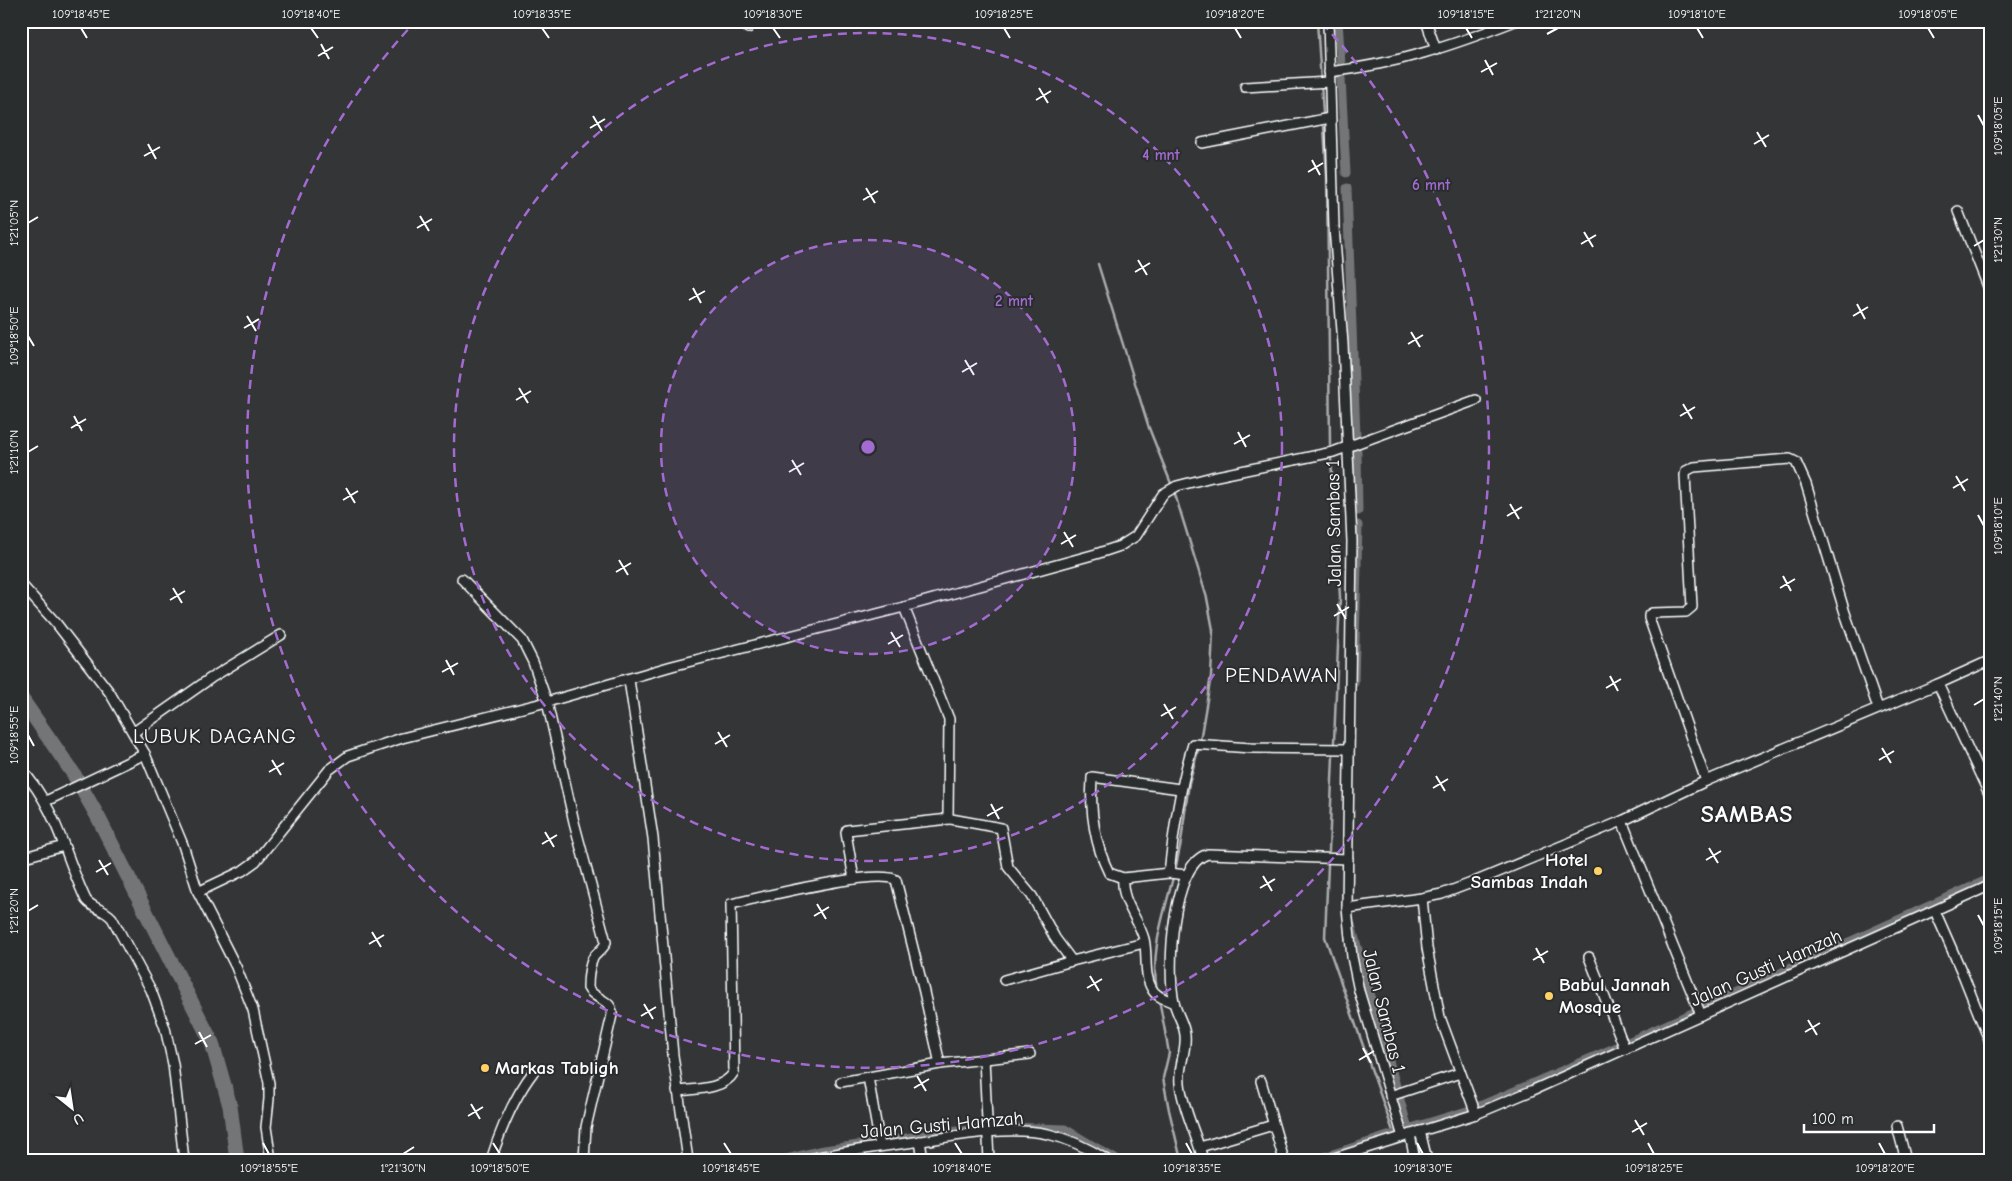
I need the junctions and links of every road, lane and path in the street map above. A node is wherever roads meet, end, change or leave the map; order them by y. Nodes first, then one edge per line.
1 (1328, 21) edge
2 (1426, 21) edge
3 (1515, 21) edge
4 (1436, 50) junction
5 (1329, 78) junction
6 (1245, 87) dead end
7 (1330, 118) junction
8 (1202, 143) dead end
9 (1958, 211) dead end
10 (1991, 294) edge
11 (1476, 400) dead end
12 (1348, 447) junction
13 (462, 579) dead end
14 (21, 584) edge
15 (904, 608) junction
16 (281, 635) dead end
17 (1991, 660) edge
18 (629, 680) junction
19 (1938, 684) junction
20 (547, 702) junction
21 (1878, 708) junction
22 (134, 732) junction
23 (1349, 749) junction
24 (145, 754) junction
25 (21, 769) edge
26 (1706, 781) junction
27 (1180, 789) junction
28 (1991, 798) edge
29 (46, 801) junction
30 (950, 819) junction
31 (1622, 821) junction
32 (64, 846) junction
33 (21, 858) edge
34 (1348, 858) junction
35 (1171, 873) junction
36 (1185, 875) junction
37 (1123, 878) junction
38 (854, 879) junction
39 (1991, 885) edge
40 (198, 892) junction
41 (1422, 898) junction
42 (1346, 908) junction
43 (1935, 911) junction
44 (1144, 943) junction
45 (1589, 957) dead end
46 (1072, 961) junction
47 (1004, 980) dead end
48 (1170, 1001) junction
49 (1701, 1016) junction
50 (1991, 1045) edge
51 (1625, 1049) junction
52 (1030, 1054) dead end
53 (984, 1059) junction
54 (940, 1064) junction
55 (534, 1071) dead end
56 (1460, 1072) junction
57 (868, 1077) junction
58 (1261, 1081) dead end
59 (841, 1082) dead end
60 (677, 1091) junction
61 (1390, 1096) junction
62 (1476, 1114) junction
63 (1273, 1125) junction
64 (1897, 1126) dead end
65 (1420, 1131) junction
66 (986, 1133) junction
67 (1406, 1136) junction
68 (920, 1141) junction
69 (880, 1146) junction
70 (1200, 1147) junction
71 (184, 1160) edge
72 (270, 1160) edge
73 (492, 1160) edge
74 (584, 1160) edge
75 (688, 1160) edge
76 (805, 1160) edge
77 (923, 1160) edge
78 (989, 1160) edge
79 (1106, 1160) edge
80 (1203, 1160) edge
81 (1284, 1160) edge
82 (1328, 1160) edge
83 (1415, 1160) edge
84 (1426, 1160) edge
85 (1906, 1160) edge

1 - 5 street, Jalan Sambas 1
2 - 4 street
3 - 4 street
4 - 5 street
5 - 6 street
5 - 7 street, Jalan Sambas 1
7 - 8 street
7 - 12 street, Jalan Sambas 1
9 - 10 street
11 - 12 street
12 - 15 street
12 - 23 street, Jalan Sambas 1
13 - 20 street
14 - 22 street
15 - 18 street
15 - 30 street
16 - 22 street
17 - 19 street
18 - 20 street
18 - 60 street
19 - 21 street
19 - 28 street
20 - 40 street
20 - 74 street
21 - 26 street
21 - 26 street
22 - 24 street
23 - 27 street
23 - 34 street, Jalan Sambas 1
24 - 29 street
24 - 40 street
25 - 29 street
26 - 31 street
27 - 35 street
27 - 37 street
29 - 32 street
30 - 38 street
30 - 46 street
31 - 41 street
31 - 49 street
32 - 33 street
32 - 71 street
34 - 36 street
34 - 42 street, Jalan Sambas 1
35 - 36 street
35 - 37 street
36 - 48 street
37 - 44 street
38 - 54 street
38 - 60 street
39 - 43 street, Jalan Gusti Hamzah
40 - 72 street
41 - 42 street
41 - 56 street
42 - 61 street, Jalan Sambas 1
43 - 49 street, Jalan Gusti Hamzah
43 - 50 street
44 - 46 street
44 - 48 street
45 - 51 street
46 - 47 street
48 - 70 street
49 - 51 street, Jalan Gusti Hamzah
51 - 62 street, Jalan Gusti Hamzah
52 - 53 street
53 - 54 street
53 - 66 street
54 - 57 street
55 - 73 street
56 - 61 street
56 - 62 street
57 - 59 street
57 - 69 street
58 - 63 street
60 - 75 street
61 - 67 street, Jalan Sambas 1
62 - 65 street, Jalan Gusti Hamzah
63 - 70 street
63 - 81 street
64 - 85 street
65 - 67 street, Jalan Gusti Hamzah
65 - 84 street
66 - 68 street, Jalan Gusti Hamzah
66 - 78 street
66 - 79 street, Jalan Gusti Hamzah
67 - 82 street, Jalan Gusti Hamzah
67 - 83 street, Jalan Sambas 1
68 - 69 street, Jalan Gusti Hamzah
68 - 77 street
69 - 76 street, Jalan Gusti Hamzah
70 - 80 street

